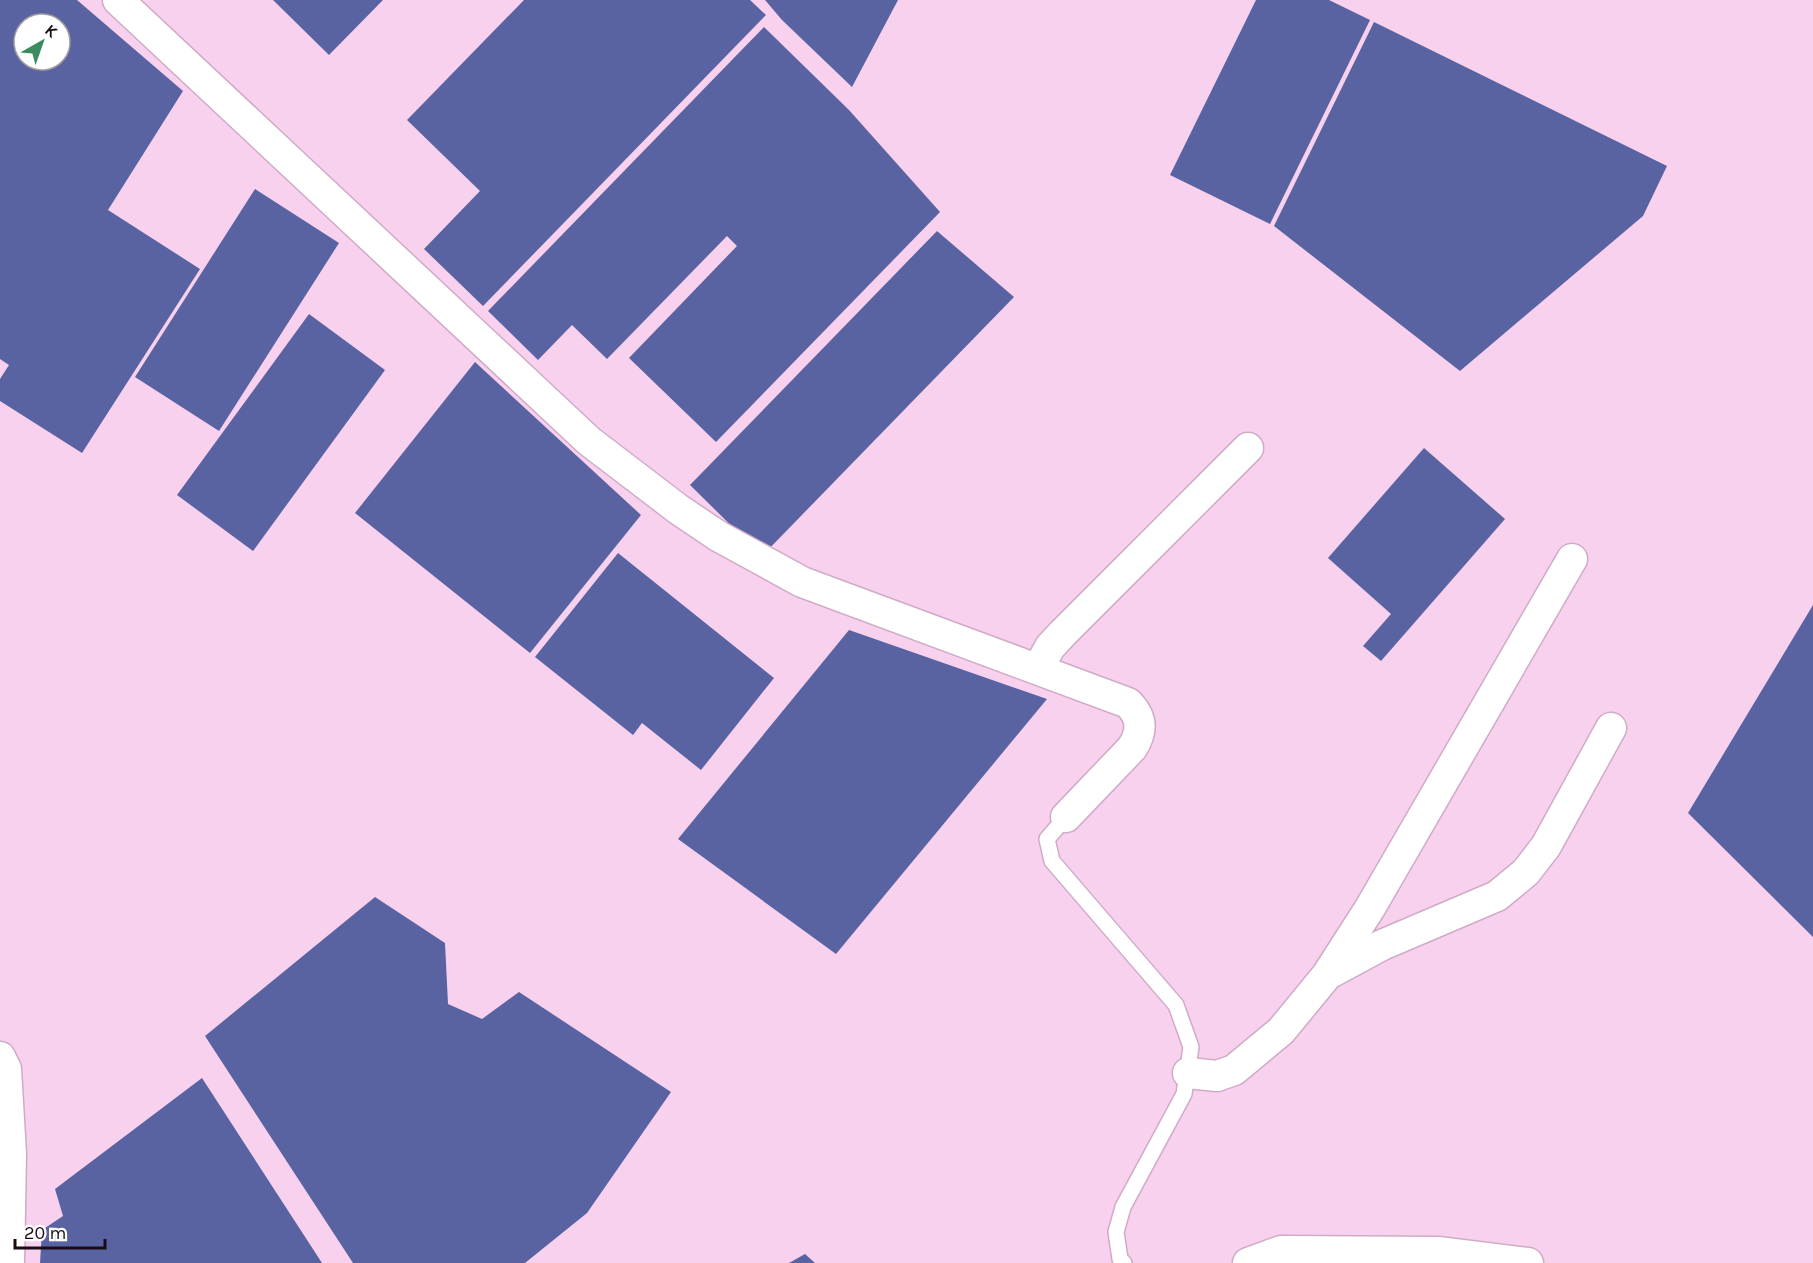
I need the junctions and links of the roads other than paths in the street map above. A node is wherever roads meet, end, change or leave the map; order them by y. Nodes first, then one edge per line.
1 (118, 0) edge
2 (1248, 448) dead end
3 (1572, 559) dead end
4 (1038, 669) junction
5 (1611, 728) dead end
6 (1066, 818) joint
7 (1327, 975) junction
8 (0, 1057) edge
9 (1188, 1073) junction
10 (9, 1263) edge
11 (1124, 1263) edge
12 (1248, 1263) edge
13 (1528, 1263) edge

1 - 4 street
2 - 4 street
3 - 7 street
4 - 6 street
5 - 7 street
6 - 9 lane
7 - 9 street
8 - 10 street
9 - 11 lane
12 - 13 street

